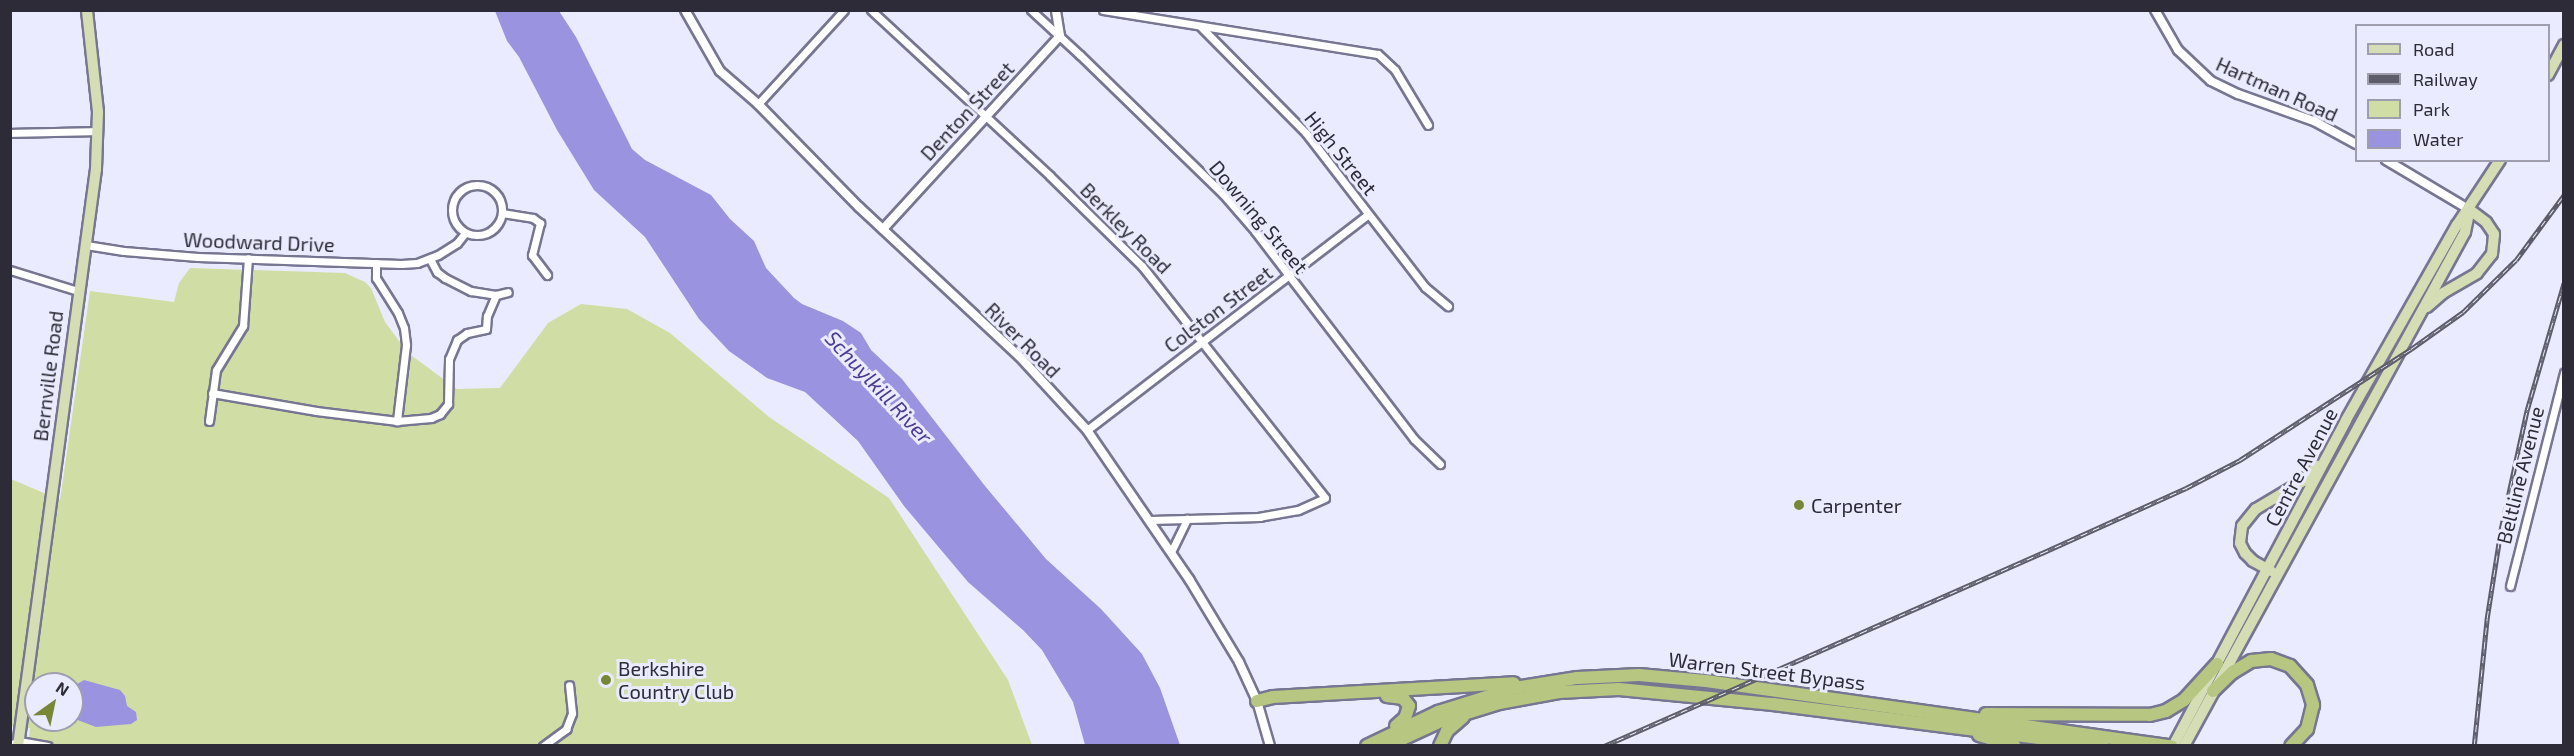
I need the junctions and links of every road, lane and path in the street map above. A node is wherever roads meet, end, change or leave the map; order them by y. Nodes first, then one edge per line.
1 (87, 10) edge
2 (685, 10) edge
3 (844, 10) edge
4 (871, 10) edge
5 (1031, 10) edge
6 (1056, 10) edge
7 (1103, 10) edge
8 (2155, 10) edge
9 (1201, 27) junction
10 (1059, 36) junction
11 (2562, 51) edge
12 (2550, 72) edge
13 (758, 104) junction
14 (985, 117) junction
15 (1428, 124) dead end
16 (98, 130) junction
17 (10, 133) edge
18 (2355, 143) edge
19 (2389, 162) edge
20 (2499, 162) edge
21 (2470, 210) junction
22 (502, 213) junction
23 (1368, 214) junction
24 (883, 229) junction
25 (465, 233) junction
26 (86, 245) junction
27 (248, 258) junction
28 (430, 258) junction
29 (376, 263) junction
30 (10, 270) edge
31 (547, 275) dead end
32 (1288, 276) junction
33 (78, 291) junction
34 (508, 292) dead end
35 (496, 295) junction
36 (1448, 306) dead end
37 (2416, 321) junction
38 (1203, 340) junction
39 (2564, 373) edge
40 (212, 393) junction
41 (397, 421) junction
42 (209, 422) dead end
43 (1087, 430) junction
44 (2326, 457) junction
45 (1440, 464) dead end
46 (1187, 519) junction
47 (1150, 520) junction
48 (1171, 552) junction
49 (2272, 571) junction
50 (2510, 586) dead end
51 (2217, 664) junction
52 (1557, 681) junction
53 (569, 685) dead end
54 (2213, 692) junction
55 (1257, 701) junction
56 (1480, 709) junction
57 (1888, 712) junction
58 (1952, 721) junction
59 (1384, 742) edge
60 (16, 744) edge
61 (2168, 745) edge
62 (48, 746) edge
63 (543, 746) edge
64 (1270, 746) edge
65 (1367, 746) edge
66 (1440, 746) edge
67 (2014, 746) edge
68 (2103, 746) edge
69 (2184, 746) edge
70 (2291, 746) edge

1 - 16 main road, Bernville Road
2 - 13 street, River Road
3 - 13 street
4 - 14 street, Berkley Road
5 - 10 street, Downing Street
6 - 10 street
7 - 9 street
8 - 18 street, Hartman Road
9 - 15 street
9 - 23 street, High Street
10 - 14 street, Denton Street
10 - 32 street, Downing Street
11 - 12 main road
13 - 24 street, River Road
14 - 24 street, Denton Street
14 - 38 street, Berkley Road
16 - 17 street
16 - 26 main road, Bernville Road
19 - 21 street
20 - 21 main road, Centre Avenue
21 - 37 main road, Centre Avenue
21 - 37 main road
21 - 44 main road, Centre Avenue
22 - 25 street
22 - 25 street
22 - 31 street
23 - 32 street, Colston Street
23 - 36 street, High Street
24 - 43 street, River Road
25 - 28 street, Woodward Drive
26 - 27 street, Woodward Drive
26 - 33 main road, Bernville Road
27 - 29 street, Woodward Drive
27 - 40 street
28 - 29 street, Woodward Drive
28 - 35 street
29 - 41 street
30 - 33 street
32 - 38 street, Colston Street
32 - 45 street, Downing Street
33 - 60 main road, Bernville Road
34 - 35 street
35 - 41 street
37 - 49 main road, Centre Avenue
38 - 43 street, Colston Street
38 - 46 street, Berkley Road
39 - 50 street, Beltline Avenue
40 - 41 street
40 - 42 street
43 - 47 street, River Road
44 - 49 main road, Centre Avenue
44 - 49 main road
46 - 47 street
46 - 48 street
47 - 48 street, River Road
48 - 55 street, River Road
49 - 51 main road, Centre Avenue
49 - 54 main road, Centre Avenue
51 - 58 highway
51 - 61 main road, Centre Avenue
52 - 55 highway
52 - 57 highway, Warren Street Bypass
52 - 59 highway, Warren Street Bypass
53 - 63 street
54 - 69 main road, Centre Avenue
54 - 70 highway
55 - 59 highway
55 - 64 street, River Road
56 - 57 highway, Warren Street Bypass
56 - 59 highway, Warren Street Bypass
56 - 66 highway
57 - 58 highway, Warren Street Bypass
58 - 61 highway, Warren Street Bypass
58 - 67 highway
58 - 68 highway, Warren Street Bypass
59 - 65 highway, Warren Street Bypass
60 - 62 street

